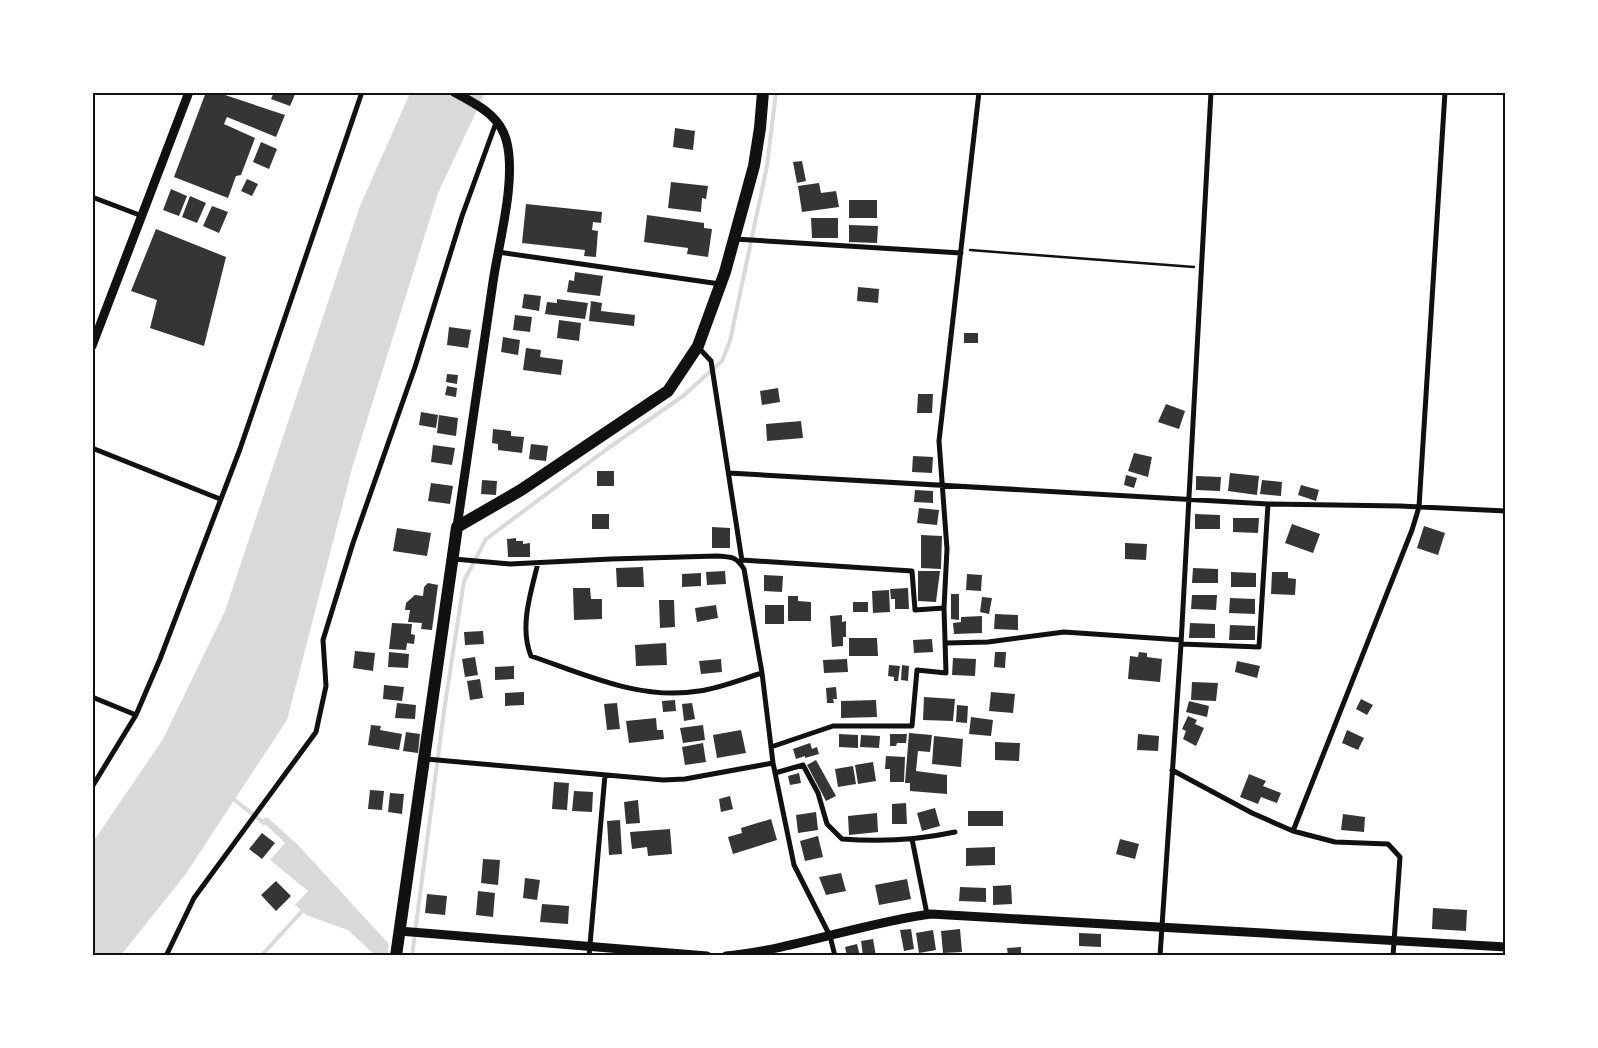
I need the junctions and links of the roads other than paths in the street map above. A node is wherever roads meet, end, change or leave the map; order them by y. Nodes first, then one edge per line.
1 (189, 92) edge
2 (362, 92) edge
3 (454, 92) edge
4 (763, 92) edge
5 (979, 92) edge
6 (1211, 92) edge
7 (1445, 92) edge
8 (497, 120) junction
9 (92, 197) edge
10 (142, 216) junction
11 (734, 239) junction
12 (961, 251) junction
13 (498, 252) junction
14 (720, 284) junction
15 (92, 346) edge
16 (698, 346) junction
17 (92, 448) edge
18 (729, 473) junction
19 (943, 484) junction
20 (220, 499) junction
21 (1188, 499) junction
22 (1268, 504) junction
23 (1419, 507) junction
24 (1506, 511) edge
25 (457, 527) junction
26 (454, 559) junction
27 (742, 560) junction
28 (538, 563) junction
29 (744, 569) junction
30 (944, 608) junction
31 (1181, 642) junction
32 (946, 643) junction
33 (762, 673) junction
34 (92, 697) edge
35 (136, 715) junction
36 (771, 748) junction
37 (424, 759) junction
38 (773, 763) junction
39 (1172, 770) junction
40 (775, 773) junction
41 (605, 776) junction
42 (92, 787) edge
43 (1294, 831) junction
44 (955, 832) dead end
45 (912, 839) junction
46 (927, 914) junction
47 (1161, 928) junction
48 (399, 931) junction
49 (830, 936) junction
50 (1394, 940) junction
51 (1506, 947) edge
52 (589, 951) edge
53 (396, 954) edge
54 (166, 956) edge
55 (707, 956) edge
56 (726, 956) edge
57 (835, 956) edge
58 (1160, 956) edge
59 (1393, 956) edge

1 - 10 street
2 - 20 street
3 - 8 street
4 - 11 main road
5 - 12 street
6 - 21 street
7 - 23 street
8 - 13 street
8 - 54 street
9 - 10 street
10 - 15 street
11 - 12 street
11 - 14 main road
12 - 19 street
13 - 14 street
13 - 25 street
14 - 16 main road
16 - 18 street
16 - 25 main road
17 - 20 street
18 - 19 street
18 - 27 street
19 - 21 street
19 - 30 street
20 - 35 street
21 - 22 street
21 - 31 street
22 - 23 street
22 - 31 street
23 - 24 street
23 - 43 street
25 - 26 main road
26 - 28 street
26 - 37 main road
27 - 29 street
27 - 30 street
28 - 29 street
28 - 33 street
29 - 33 street
30 - 32 street
31 - 32 street
31 - 39 street
32 - 36 street
33 - 36 street
34 - 35 street
35 - 42 street
36 - 38 street
37 - 41 street
37 - 48 main road
38 - 40 street
38 - 41 street
39 - 43 street
39 - 47 street
40 - 45 street
40 - 49 street
41 - 52 street
43 - 50 street
44 - 45 street
45 - 46 street
46 - 47 street
46 - 49 street
47 - 50 street
47 - 58 street
48 - 52 street
48 - 53 main road
49 - 56 street
49 - 57 street
50 - 51 street
50 - 59 street
52 - 55 street

